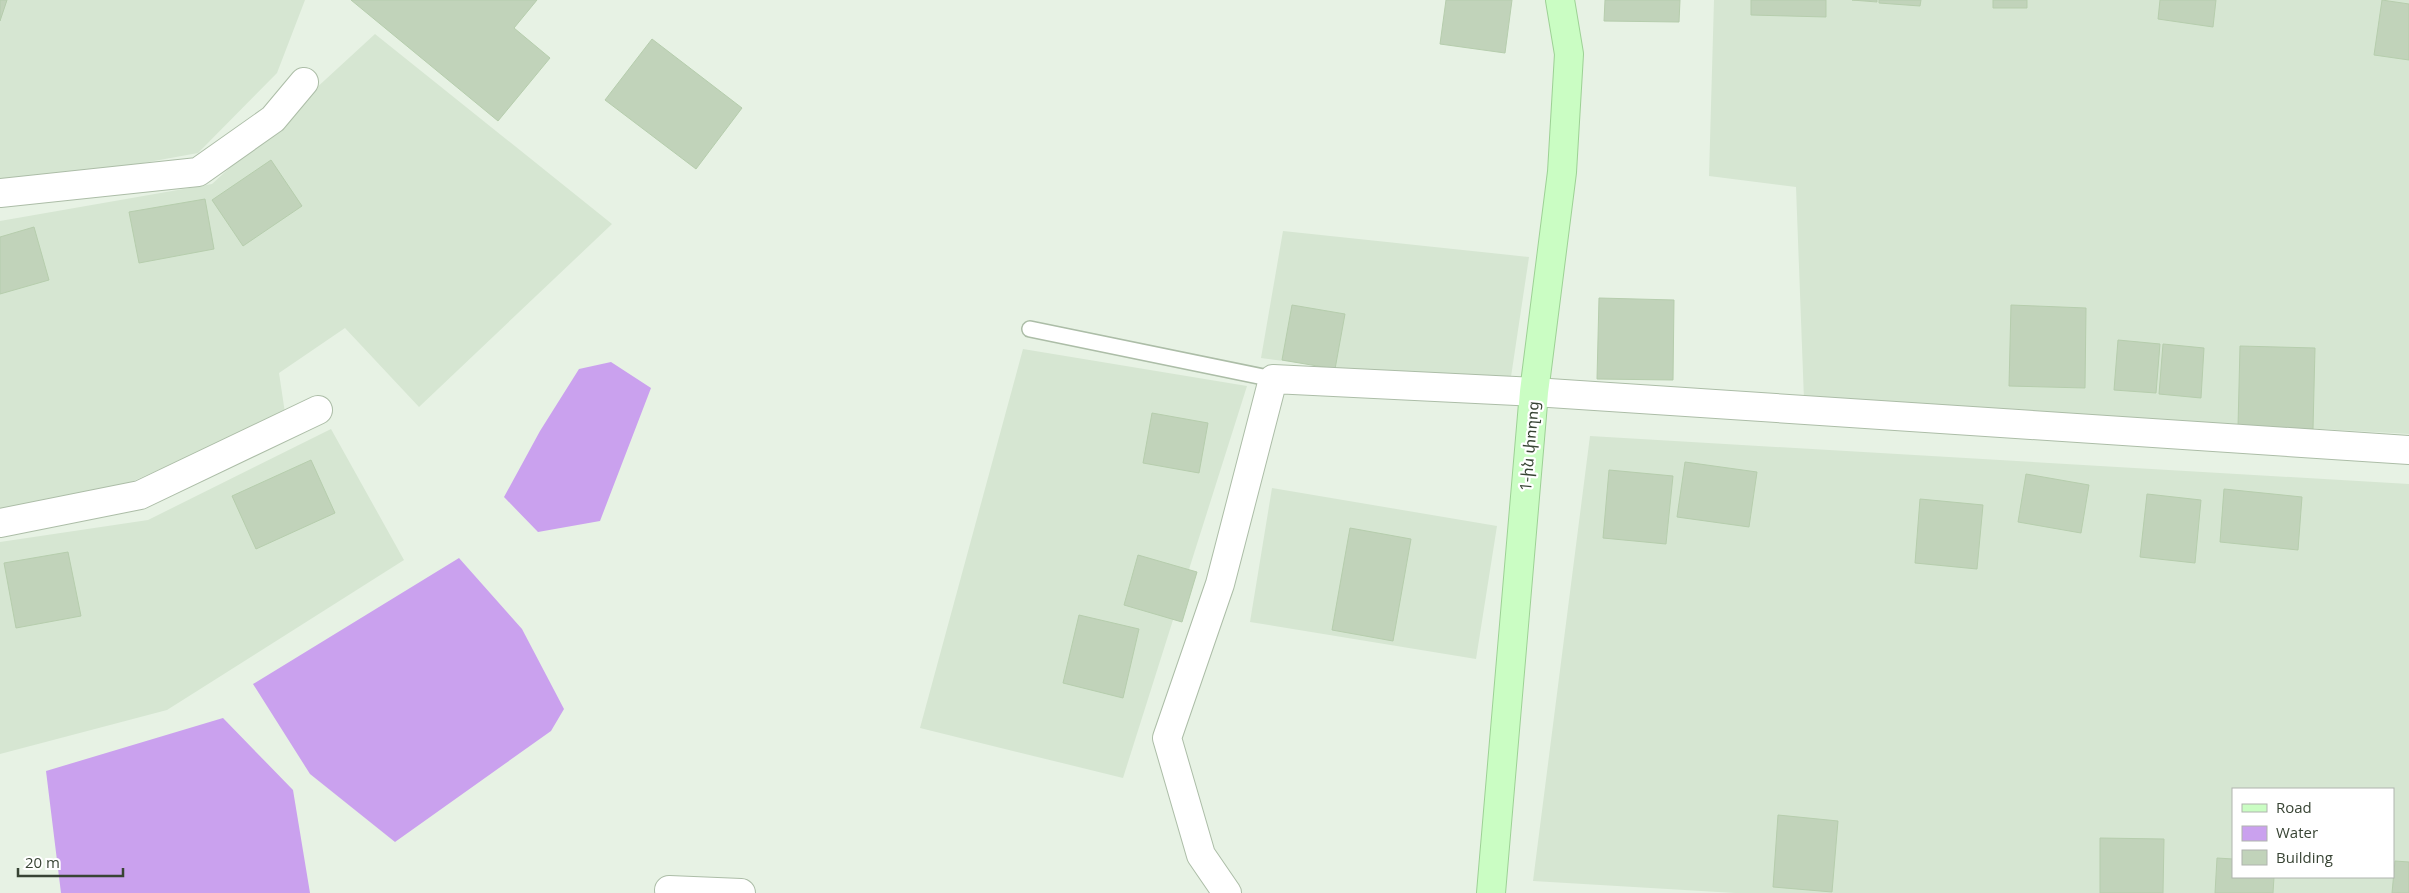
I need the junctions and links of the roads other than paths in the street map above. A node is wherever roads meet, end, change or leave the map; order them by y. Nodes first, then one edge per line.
1 (1560, 0) edge
2 (304, 82) dead end
3 (0, 193) edge
4 (1030, 329) dead end
5 (1273, 379) junction
6 (1534, 392) junction
7 (318, 410) dead end
8 (2409, 450) edge
9 (0, 523) edge
10 (669, 890) dead end
11 (741, 893) edge
12 (1227, 893) edge
13 (1491, 893) edge

1 - 6 street, 1-ին փողոց
2 - 3 street
4 - 5 lane
5 - 6 street
5 - 12 street
6 - 8 street
6 - 13 street, 1-ին փողոց
7 - 9 street
10 - 11 street

